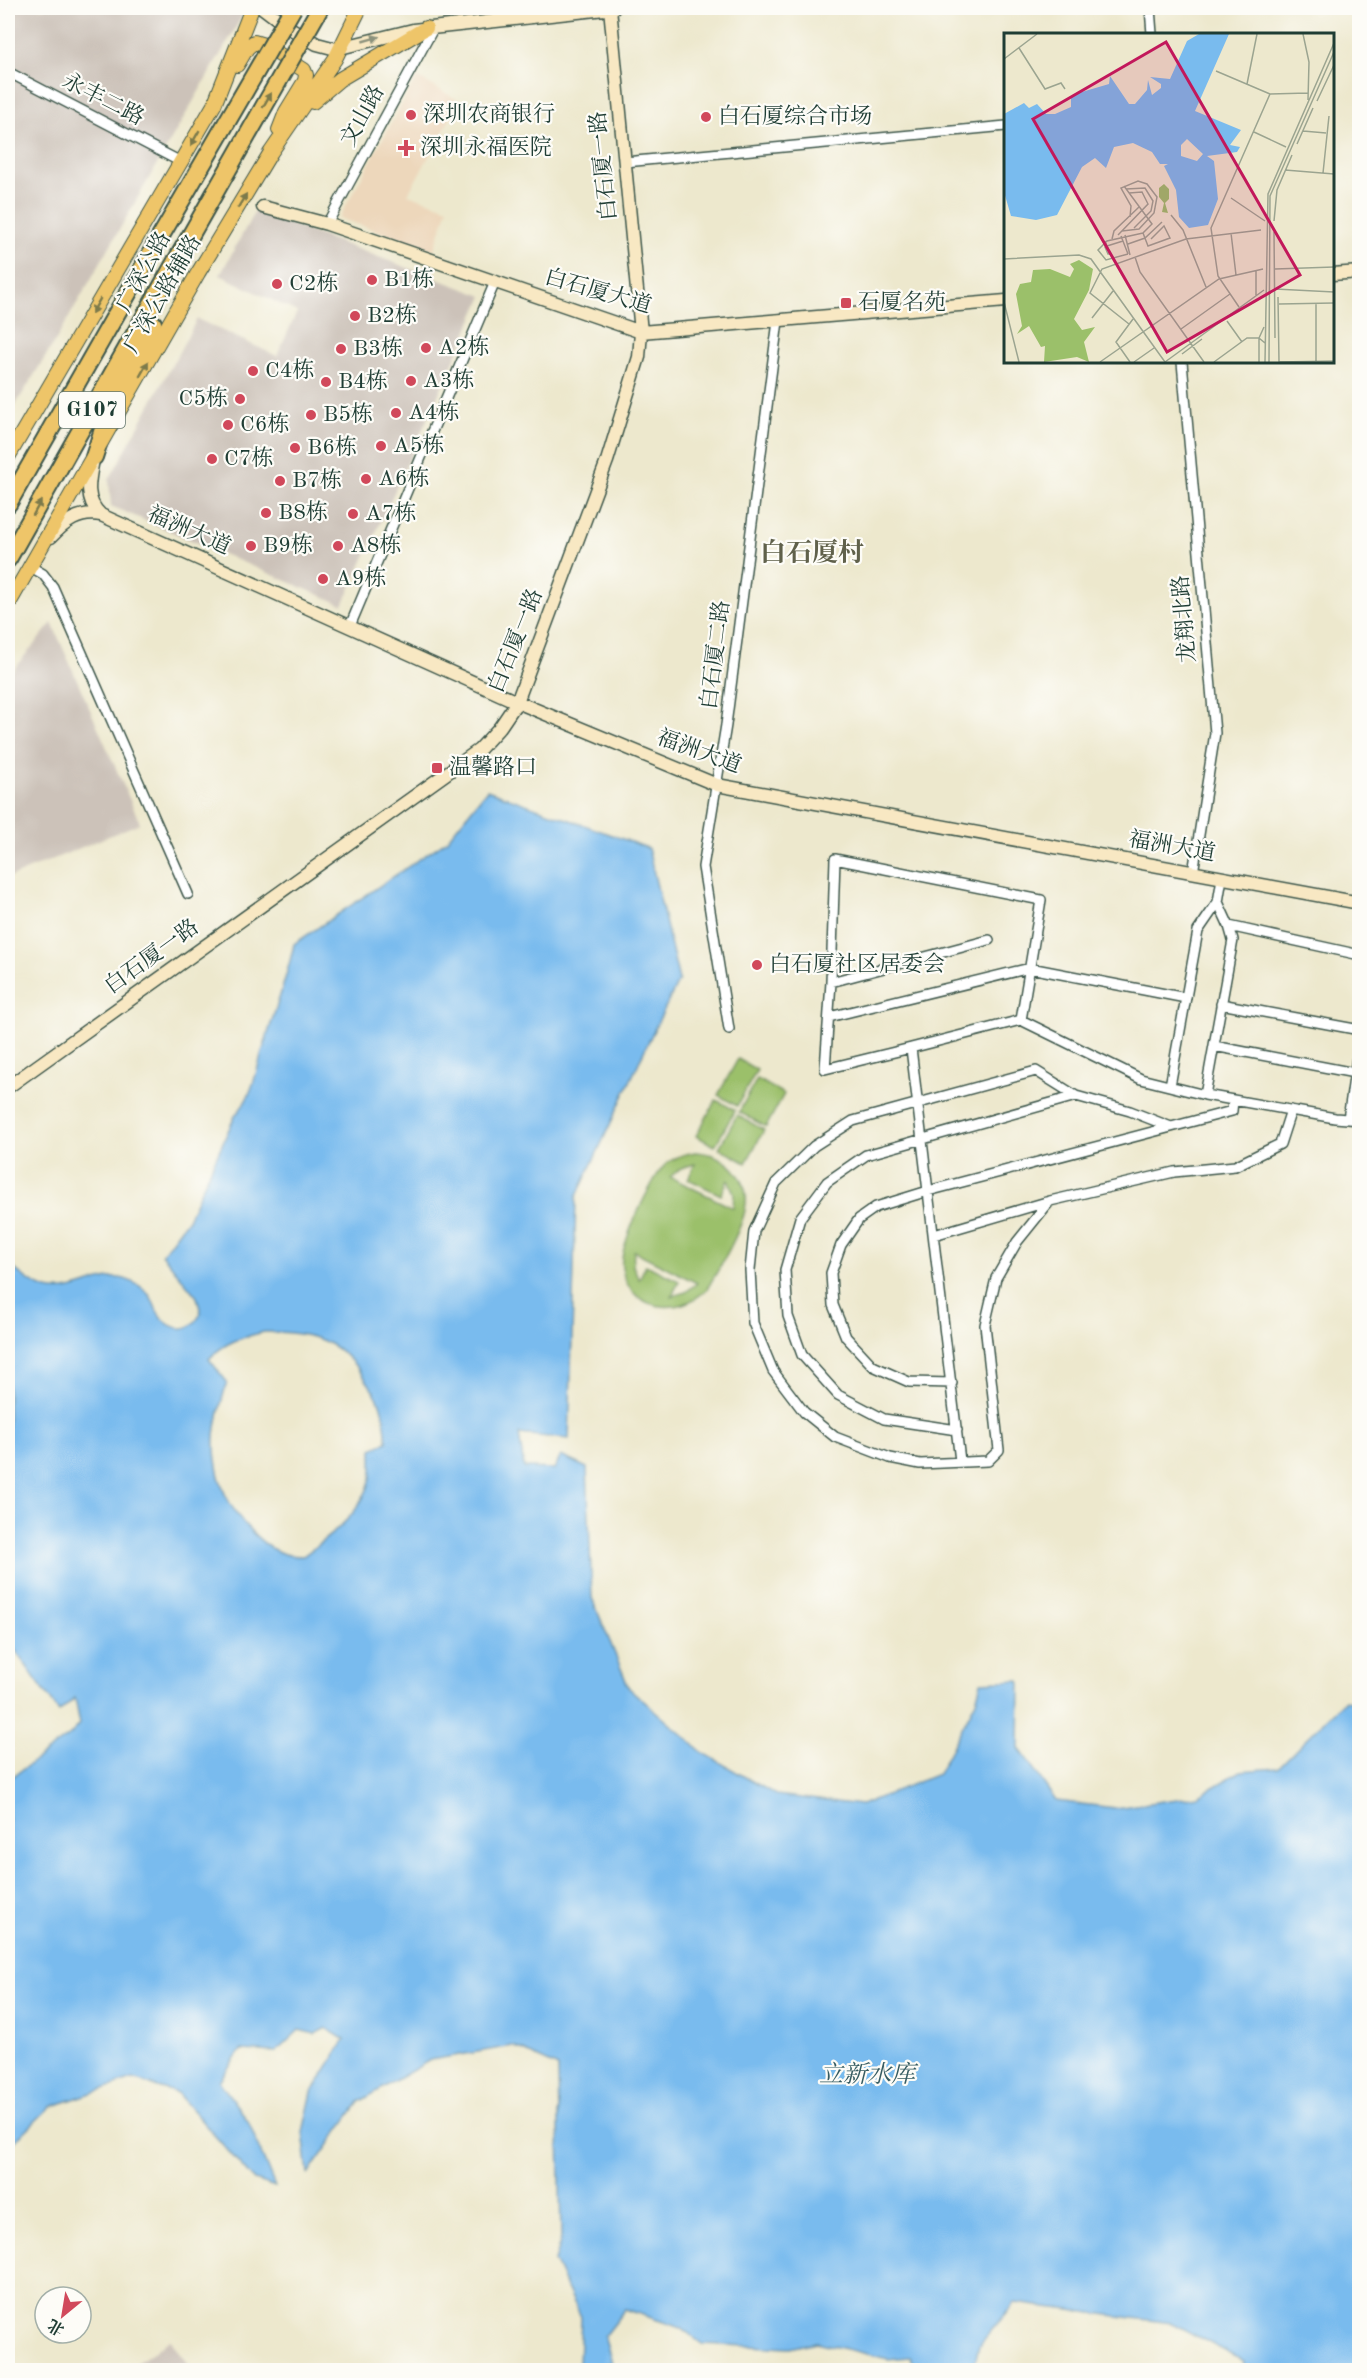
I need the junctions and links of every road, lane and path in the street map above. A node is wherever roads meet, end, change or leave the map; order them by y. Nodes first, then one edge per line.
1 (252, 8) edge
2 (263, 8) edge
3 (293, 8) edge
4 (320, 8) edge
5 (360, 8) edge
6 (612, 8) edge
7 (1150, 8) edge
8 (430, 27) junction
9 (1152, 33) edge
10 (341, 48) junction
11 (8, 72) edge
12 (214, 105) junction
13 (292, 122) junction
14 (1004, 126) edge
15 (271, 152) junction
16 (181, 162) junction
17 (625, 162) junction
18 (263, 207) dead end
19 (327, 224) junction
20 (176, 261) junction
21 (1359, 272) edge
22 (1334, 274) edge
23 (495, 282) junction
24 (1004, 301) edge
25 (778, 321) junction
26 (641, 332) junction
27 (1182, 363) edge
28 (48, 433) junction
29 (8, 457) edge
30 (94, 457) junction
31 (8, 483) edge
32 (8, 504) edge
33 (101, 514) junction
34 (20, 538) junction
35 (44, 545) junction
36 (8, 559) edge
37 (8, 565) edge
38 (31, 567) junction
39 (8, 605) edge
40 (350, 626) junction
41 (517, 702) junction
42 (717, 785) junction
43 (1192, 873) junction
44 (1222, 878) junction
45 (188, 894) dead end
46 (1218, 902) junction
47 (1359, 903) edge
48 (1229, 926) junction
49 (989, 940) dead end
50 (1359, 955) edge
51 (1030, 968) junction
52 (831, 982) junction
53 (1186, 998) junction
54 (1221, 1004) junction
55 (828, 1017) junction
56 (1021, 1020) junction
57 (729, 1029) dead end
58 (1359, 1030) edge
59 (1359, 1037) edge
60 (1214, 1046) junction
61 (911, 1048) junction
62 (1357, 1074) edge
63 (1170, 1086) junction
64 (8, 1087) edge
65 (1205, 1095) junction
66 (1076, 1096) junction
67 (1233, 1100) junction
68 (918, 1102) junction
69 (1290, 1110) junction
70 (1348, 1119) junction
71 (1359, 1120) edge
72 (1171, 1127) junction
73 (922, 1138) junction
74 (928, 1191) junction
75 (1050, 1201) junction
76 (934, 1235) junction
77 (952, 1383) junction
78 (957, 1430) junction
79 (960, 1461) junction

1 - 12 main road
2 - 10 street
3 - 28 highway, 广深公路 / G107, bridge
20 -> 4 highway, 广深公路 / G107, bridge
5 - 10 main road, 广深公路辅路
6 - 8 street
6 - 17 street, 白石厦一路
7 - 9 street
10 -> 8 street
8 - 13 main road
8 - 19 street, 文山路
10 - 13 main road, 广深公路辅路
11 - 16 street, 永丰二路
12 - 15 main road
12 -> 16 main road
13 - 15 main road, 广深公路辅路
14 - 17 street
30 -> 15 main road, 广深公路辅路
16 -> 29 main road
17 - 26 street, 白石厦一路
18 - 19 street, 白石厦大道
19 - 23 street, 白石厦大道
20 - 30 highway
34 -> 20 highway, 广深公路 / G107
21 - 22 street
23 - 26 street, 白石厦大道
23 - 40 street
24 - 25 street, 白石厦大道
25 - 26 street, 白石厦大道
25 - 42 street, 白石厦二路
26 - 41 street, 白石厦一路
27 - 43 street, 龙翔北路
28 - 31 highway
28 - 32 highway, 广深公路 / G107
30 - 33 street
30 - 35 main road, 广深公路辅路
33 - 35 street
33 - 40 street, 福洲大道
34 - 36 highway, 广深公路 / G107
34 - 37 highway
35 - 38 main road, 广深公路辅路
38 - 39 main road, 广深公路辅路
38 - 45 street
40 - 41 street, 福洲大道
41 - 42 street, 福洲大道
41 - 64 street, 白石厦一路
42 - 43 street, 福洲大道
42 - 57 street, 白石厦二路
43 - 44 street, 福洲大道
44 - 46 street
44 - 47 street, 福洲大道
46 - 48 street
46 - 53 street
48 - 50 street
48 - 54 street
49 - 52 street
51 - 52 street
51 - 53 street
51 - 55 street
51 - 56 street
52 - 55 street
53 - 63 street
54 - 58 street
54 - 60 street
55 - 61 street
56 - 61 street
56 - 63 street
59 - 62 street
60 - 62 street
60 - 65 street
61 - 68 street
62 - 70 street
63 - 65 street
65 - 67 street
66 - 68 street
66 - 72 street
66 - 73 street
67 - 69 street
67 - 72 street
68 - 73 street
68 - 79 street
69 - 70 street
69 - 75 street
70 - 71 street
72 - 74 street
73 - 74 street
73 - 78 street
74 - 76 street
74 - 77 street
75 - 76 street
75 - 79 street
76 - 77 street
77 - 78 street
78 - 79 street

